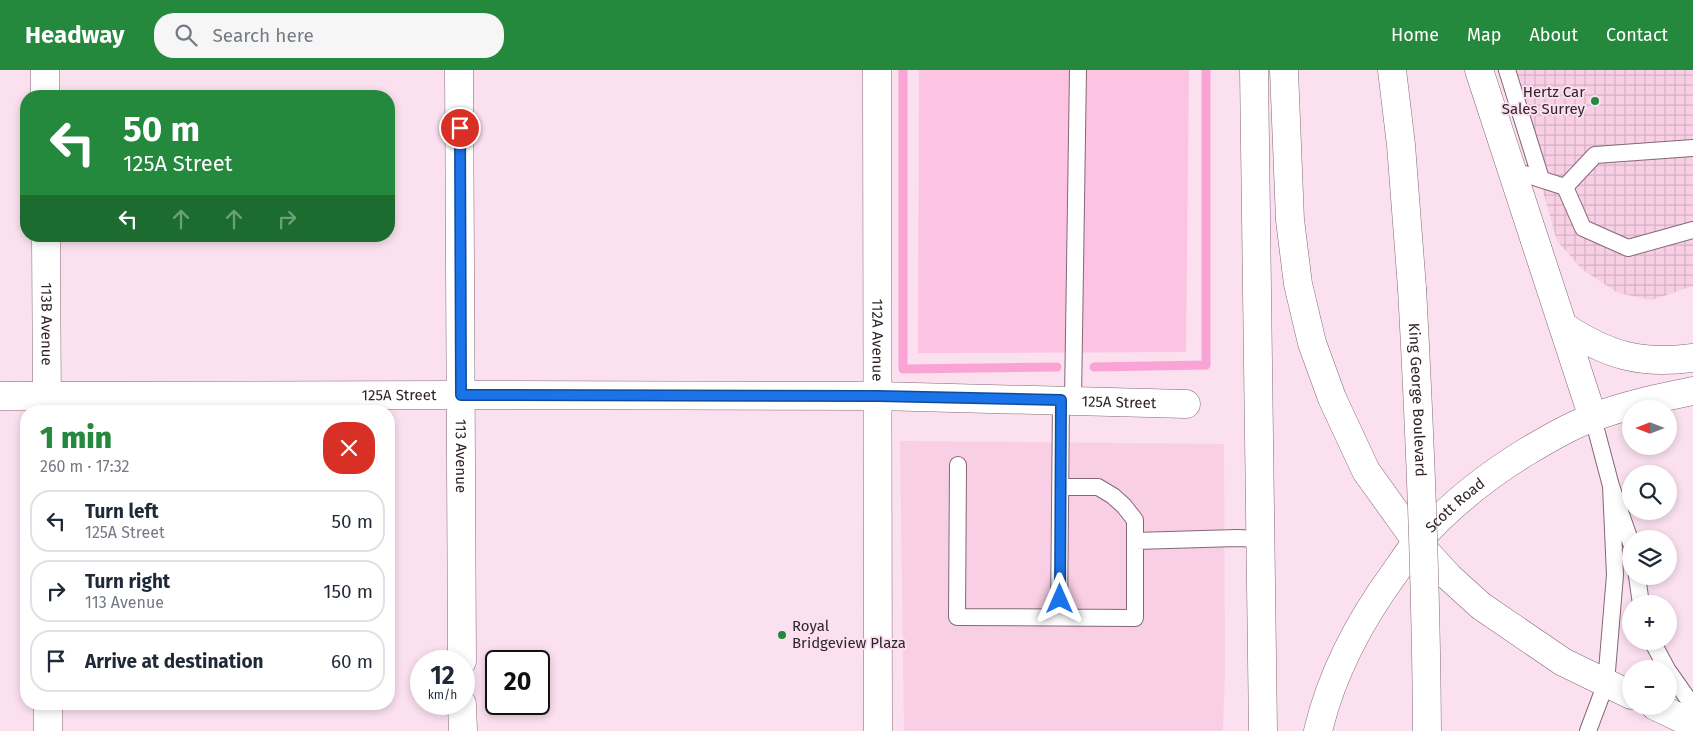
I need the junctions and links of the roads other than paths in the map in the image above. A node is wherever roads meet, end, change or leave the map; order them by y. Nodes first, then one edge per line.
1 (45, 70) edge
2 (459, 70) edge
3 (877, 70) edge
4 (1078, 70) edge
5 (1254, 70) edge
6 (1284, 70) edge
7 (1392, 70) edge
8 (1479, 70) edge
9 (1507, 70) edge
10 (45, 90) edge
11 (1693, 148) edge
12 (1512, 170) junction
13 (1540, 179) junction
14 (1565, 187) junction
15 (1693, 230) edge
16 (46, 242) edge
17 (1564, 326) junction
18 (1693, 358) edge
19 (1693, 391) edge
20 (461, 395) junction
21 (0, 396) edge
22 (878, 396) junction
23 (1067, 400) junction
24 (47, 404) edge
25 (1186, 404) dead end
26 (1593, 418) junction
27 (958, 465) dead end
28 (1611, 486) junction
29 (1060, 487) junction
30 (1626, 530) edge
31 (1260, 538) junction
32 (1135, 541) junction
33 (1417, 542) junction
34 (1059, 617) junction
35 (462, 650) edge
36 (1606, 683) junction
37 (1677, 683) edge
38 (1622, 691) edge
39 (1693, 706) edge
40 (48, 710) edge
41 (462, 715) edge
42 (1674, 715) edge
43 (1693, 724) edge
44 (48, 731) edge
45 (463, 731) edge
46 (878, 731) edge
47 (1263, 731) edge
48 (1318, 731) edge
49 (1427, 731) edge
50 (1588, 731) edge

1 - 10 main road
2 - 20 main road, 113 Avenue
3 - 22 main road, 112A Avenue
4 - 23 lane
5 - 31 main road
6 - 33 main road
7 - 49 main road, King George Boulevard, bridge
8 - 12 main road
9 - 13 lane
11 - 14 lane
12 - 13 lane
12 - 17 main road
13 - 14 lane
14 - 15 lane
16 - 24 main road, 113B Avenue
17 - 18 main road
17 - 26 main road
19 - 26 main road, Scott Road
20 - 22 main road, 125A Street
20 - 24 main road, 125A Street
20 - 35 main road, 113 Avenue
21 - 24 main road, 125A Street
22 - 23 main road, 125A Street
22 - 46 main road, 112A Avenue
23 - 25 main road, 125A Street
23 - 29 lane
26 - 28 lane
26 - 33 main road, Scott Road
27 - 34 lane
28 - 30 lane
28 - 36 lane
29 - 32 lane
29 - 34 lane
31 - 32 lane
31 - 47 main road
32 - 34 lane
33 - 36 main road
33 - 48 main road, Scott Road
36 - 38 main road
36 - 50 lane
37 - 39 lane
40 - 44 main road
41 - 45 main road
42 - 43 main road

